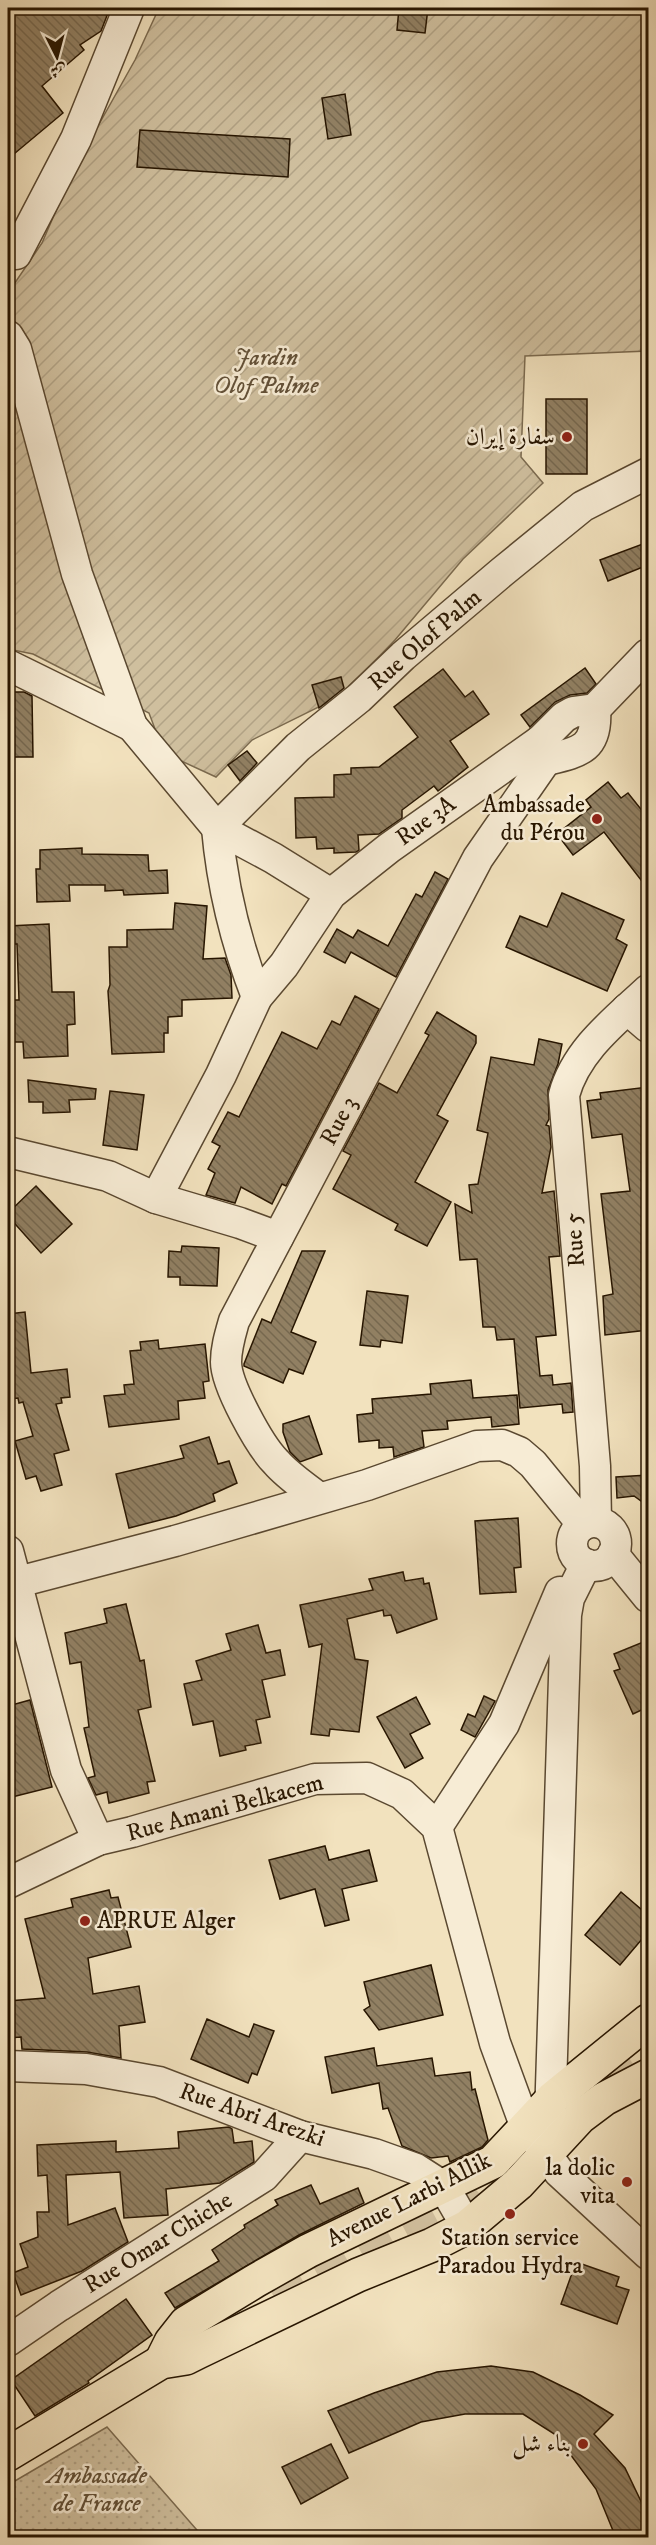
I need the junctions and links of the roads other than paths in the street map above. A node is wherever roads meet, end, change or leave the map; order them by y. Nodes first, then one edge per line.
1 (129, 8) edge
2 (10, 258) edge
3 (8, 336) edge
4 (648, 473) edge
5 (648, 654) edge
6 (8, 665) edge
7 (132, 726) junction
8 (543, 750) junction
9 (217, 828) junction
10 (332, 894) junction
11 (257, 997) junction
12 (641, 1009) edge
13 (8, 1152) edge
14 (156, 1198) junction
15 (278, 1238) junction
16 (319, 1498) junction
17 (590, 1524) junction
18 (8, 1551) edge
19 (592, 1558) junction
20 (18, 1582) junction
21 (648, 1597) edge
22 (437, 1827) junction
23 (98, 1840) junction
24 (8, 1883) edge
25 (644, 2036) edge
26 (8, 2066) edge
27 (648, 2076) edge
28 (553, 2098) junction
29 (525, 2125) junction
30 (300, 2136) junction
31 (546, 2157) junction
32 (444, 2187) junction
33 (467, 2227) junction
34 (648, 2254) edge
35 (8, 2342) edge
36 (161, 2362) junction
37 (8, 2454) edge

1 - 2 street
3 - 7 street
4 - 9 street, Rue Olof Palm
5 - 8 street, Rue 3A
6 - 7 street
7 - 9 street
8 - 10 street, Rue 3A
8 - 15 street, Rue 3
9 - 10 street
9 - 11 street
10 - 11 street, Rue 3A
11 - 14 street, Rue 3A
12 - 17 street, Rue 5
13 - 14 street
14 - 15 street
15 - 16 street, Rue 3
16 - 17 street
16 - 20 street
17 - 19 street
17 - 19 street
18 - 20 street, Rue Amani Belkacem
19 - 21 street
19 - 22 street
19 - 28 street
20 - 23 street, Rue Amani Belkacem
22 - 23 street, Rue Amani Belkacem
22 - 29 street
23 - 24 street
25 - 28 main road, Avenue Larbi Allik
26 - 30 street, Rue Abri Arezki
27 - 31 main road, Avenue Larbi Allik
28 - 29 main road, Avenue Larbi Allik
28 - 31 street
29 - 31 street
29 - 32 main road, Avenue Larbi Allik
30 - 32 street, Rue Abri Arezki
30 - 35 street, Rue Omar Chiche
31 - 33 main road, Avenue Larbi Allik
31 - 34 street
32 - 33 street, Rue Abri Arezki
32 - 36 main road, Avenue Larbi Allik
33 - 36 main road, Avenue Larbi Allik
36 - 37 main road, Avenue Larbi Allik

